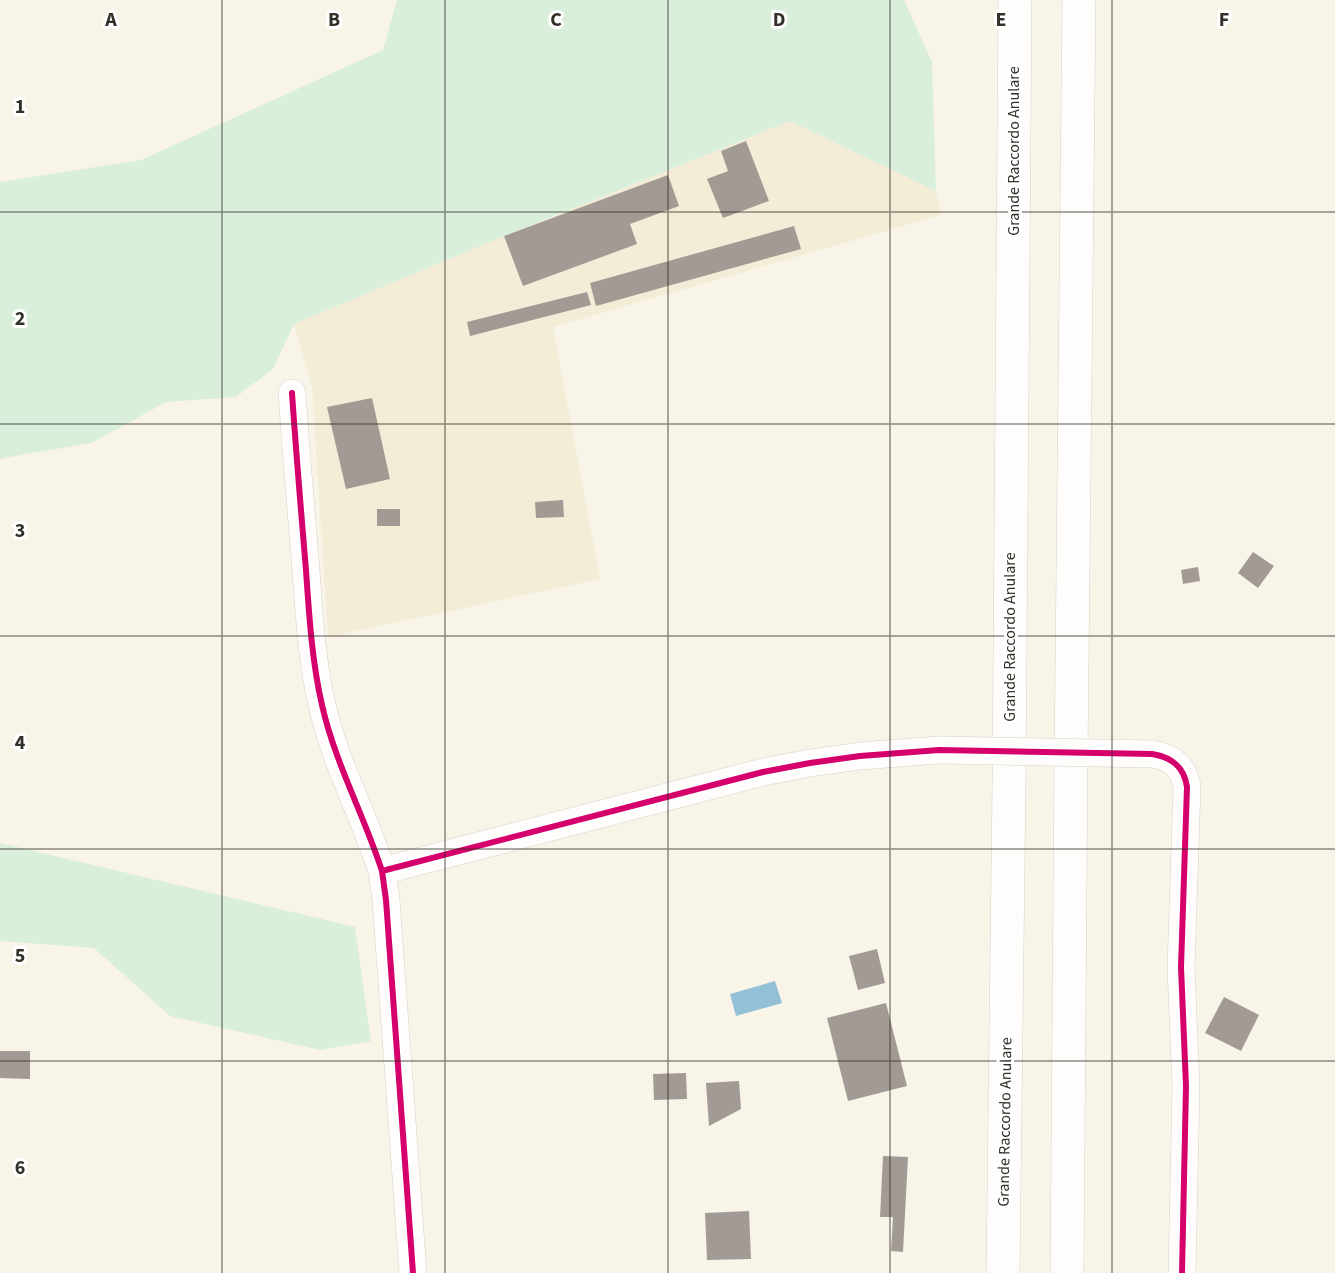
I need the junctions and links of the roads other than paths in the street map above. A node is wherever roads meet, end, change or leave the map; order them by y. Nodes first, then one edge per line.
1 (1015, 0) edge
2 (1079, 0) edge
3 (292, 393) dead end
4 (382, 871) junction
5 (414, 1273) edge
6 (1003, 1273) edge
7 (1067, 1273) edge
8 (1182, 1273) edge

1 - 6 highway, Grande Raccordo Anulare
2 - 7 highway
3 - 4 street
4 - 5 street
4 - 8 street, bridge

